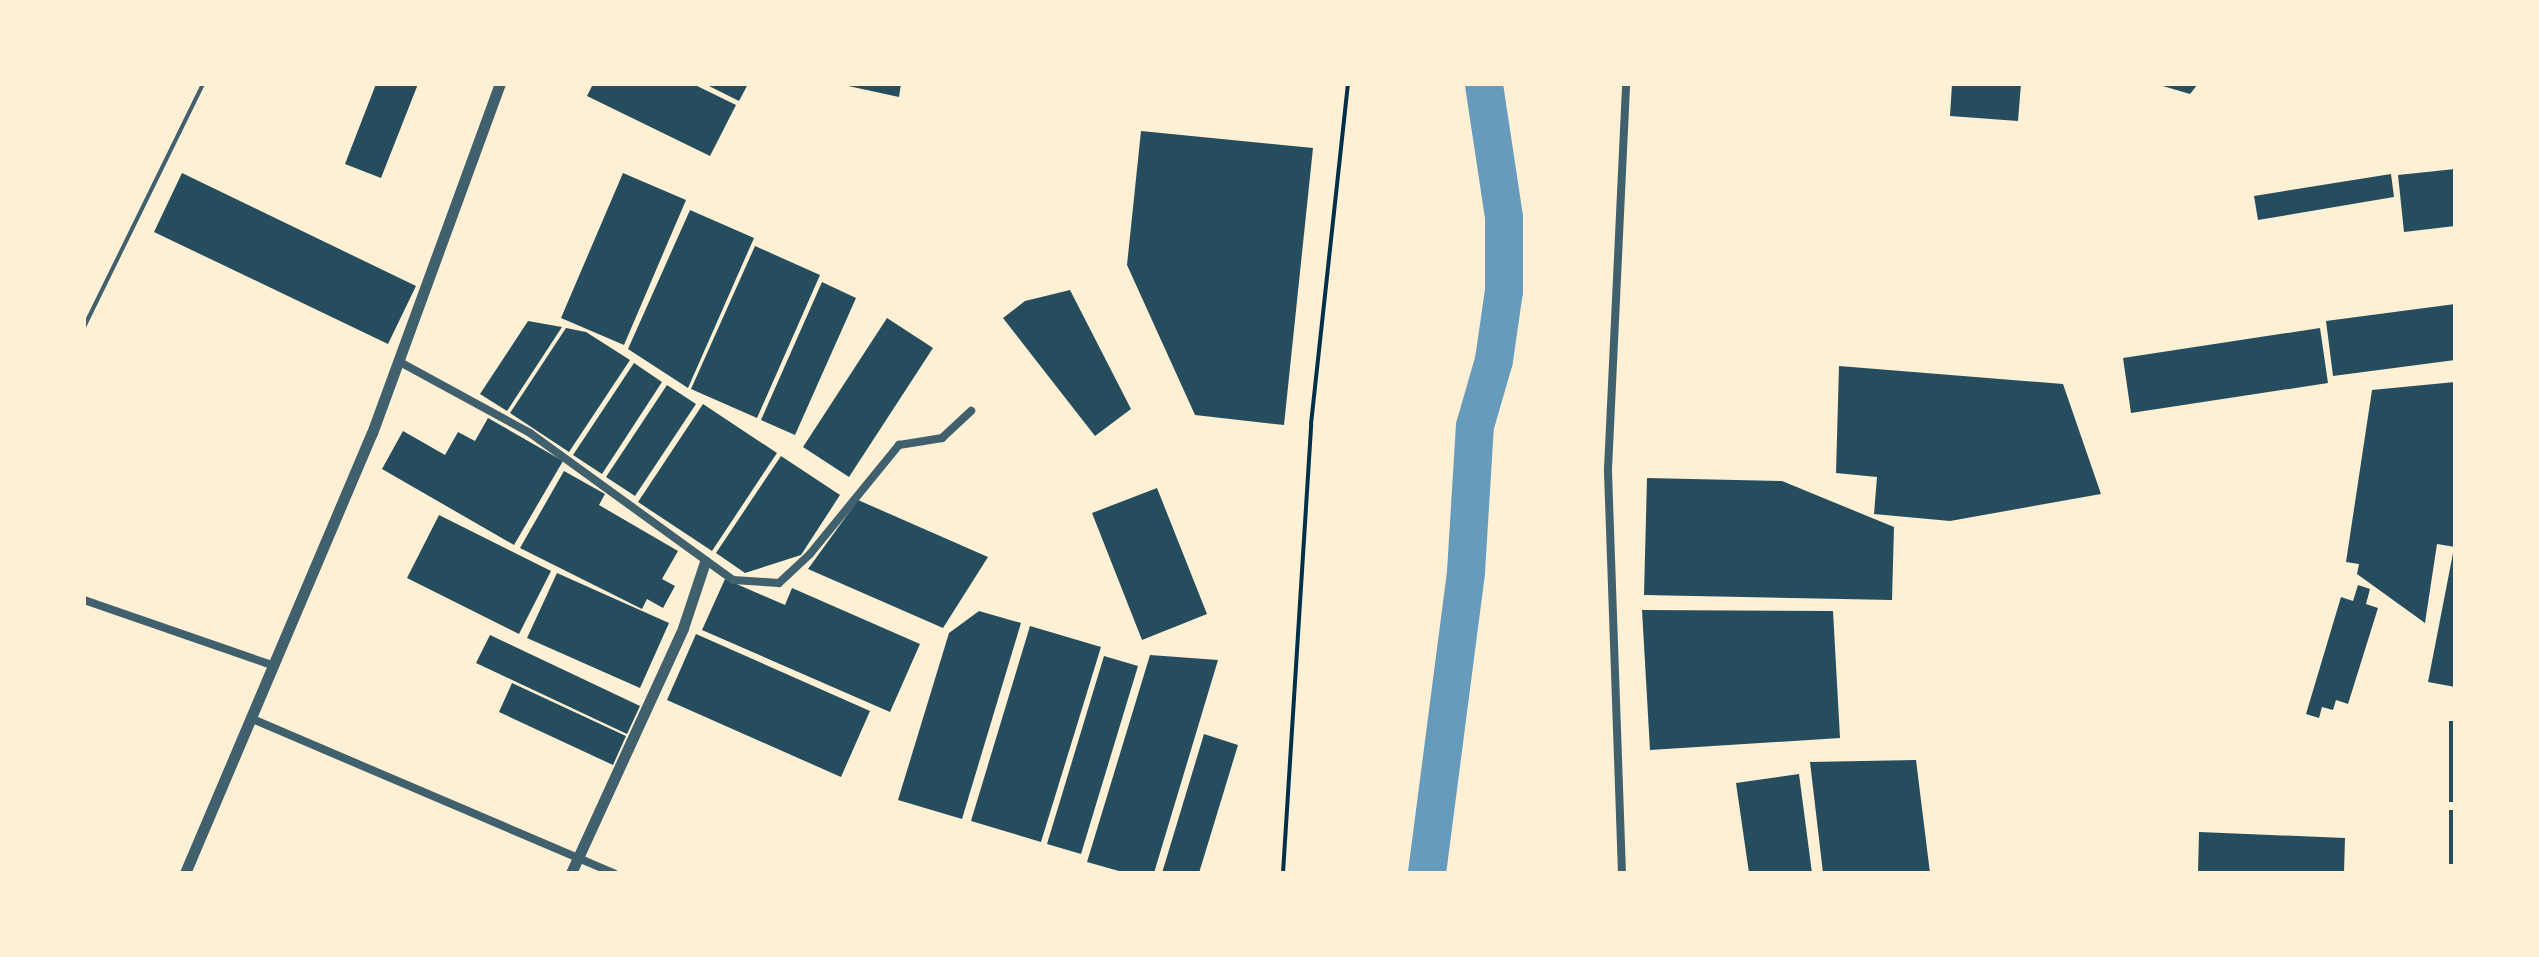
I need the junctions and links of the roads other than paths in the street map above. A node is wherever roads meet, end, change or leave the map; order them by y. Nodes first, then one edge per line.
1 (203, 84) edge
2 (500, 84) edge
3 (1626, 84) edge
4 (84, 327) edge
5 (398, 361) junction
6 (971, 411) dead end
7 (705, 562) junction
8 (84, 600) edge
9 (272, 665) junction
10 (250, 718) junction
11 (577, 858) junction
12 (185, 873) edge
13 (571, 873) edge
14 (614, 873) edge
15 (1622, 873) edge

1 - 4 lane
2 - 5 street
3 - 15 street
5 - 7 street
5 - 9 street
6 - 7 street
7 - 11 street
8 - 9 street
9 - 10 street
10 - 11 street
10 - 12 street
11 - 13 street
11 - 14 street

